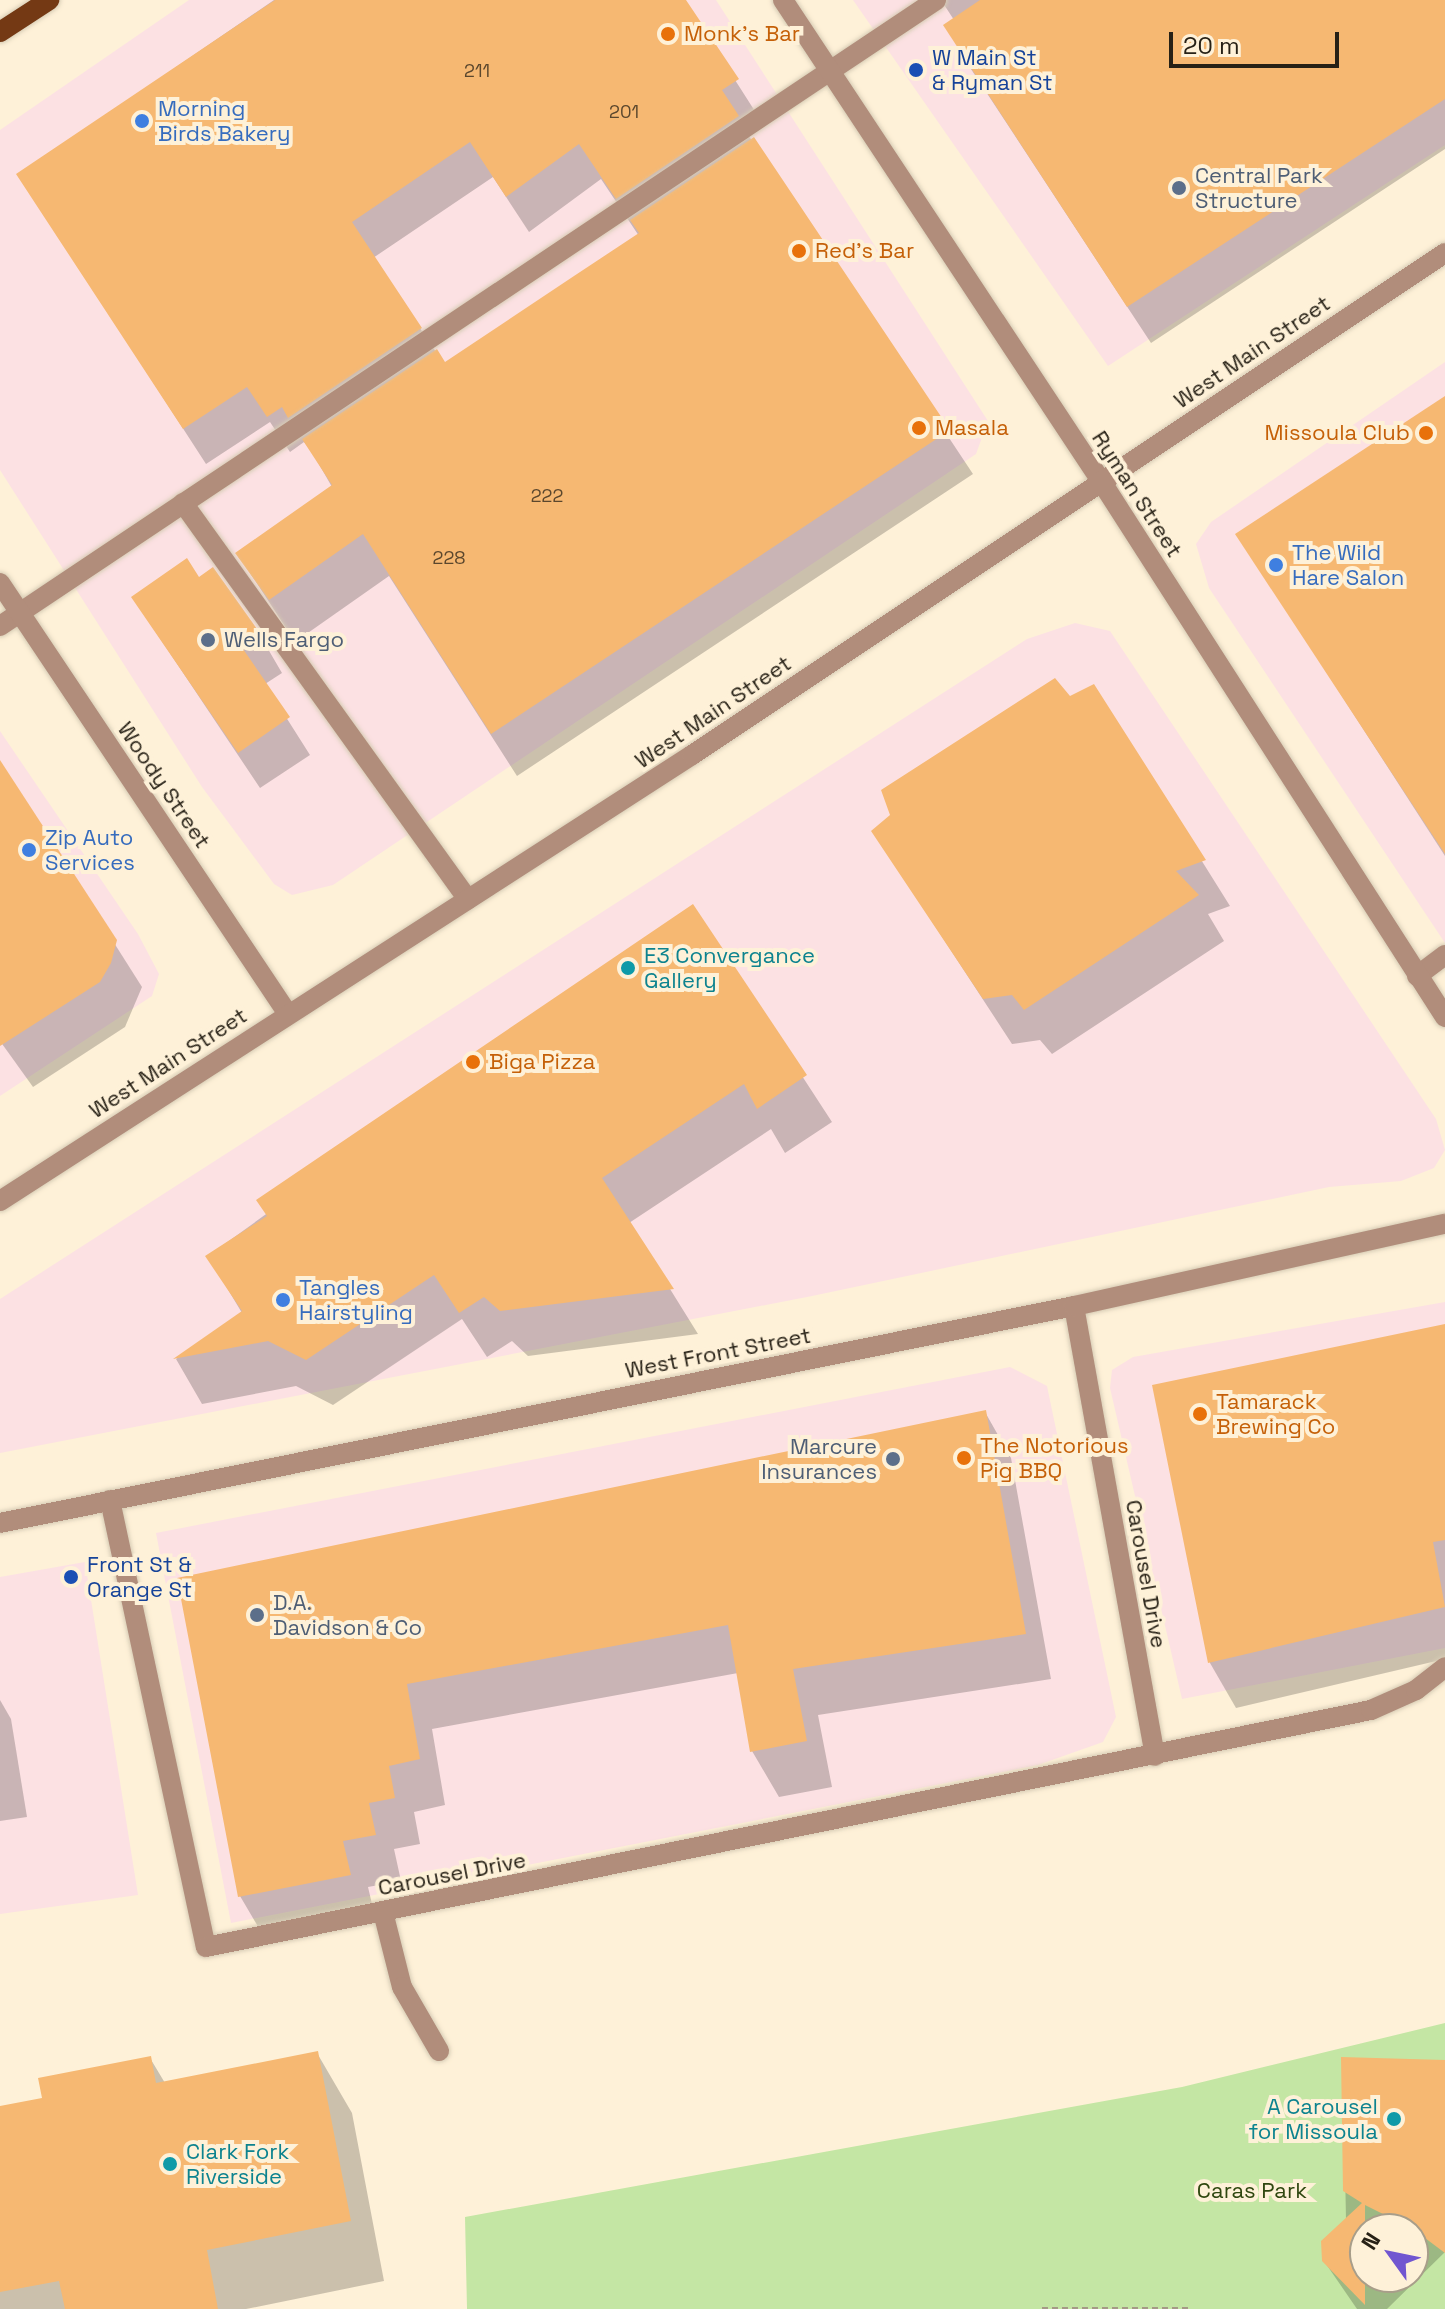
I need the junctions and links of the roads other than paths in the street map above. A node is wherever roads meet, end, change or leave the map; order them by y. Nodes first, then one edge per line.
1 (49, 0) edge
2 (783, 0) edge
3 (936, 0) edge
4 (0, 32) edge
5 (830, 69) junction
6 (1445, 253) edge
7 (1101, 481) junction
8 (183, 503) junction
9 (0, 583) edge
10 (20, 613) junction
11 (0, 626) edge
12 (468, 899) junction
13 (1445, 955) edge
14 (1417, 976) junction
15 (288, 1014) junction
16 (1445, 1017) edge
17 (0, 1201) edge
18 (1445, 1224) edge
19 (1074, 1306) junction
20 (110, 1500) junction
21 (0, 1523) edge
22 (1445, 1667) edge
23 (1155, 1756) junction
24 (383, 1912) junction
25 (439, 2051) dead end

1 - 4 main road
2 - 5 street, Ryman Street
3 - 5 street
5 - 7 street, Ryman Street
5 - 8 street
6 - 7 street, West Main Street
7 - 12 street, West Main Street
7 - 14 street, Ryman Street
8 - 10 street
8 - 12 street
9 - 10 street, Woody Street
10 - 11 street
10 - 15 street, Woody Street
12 - 15 street, West Main Street
13 - 14 street
14 - 16 street, Ryman Street
15 - 17 street, West Main Street
18 - 19 street, West Front Street
19 - 20 street, West Front Street
19 - 23 street, Carousel Drive
20 - 21 street, West Front Street
20 - 24 street, Carousel Drive
22 - 23 street, Carousel Drive
23 - 24 street, Carousel Drive
24 - 25 street

